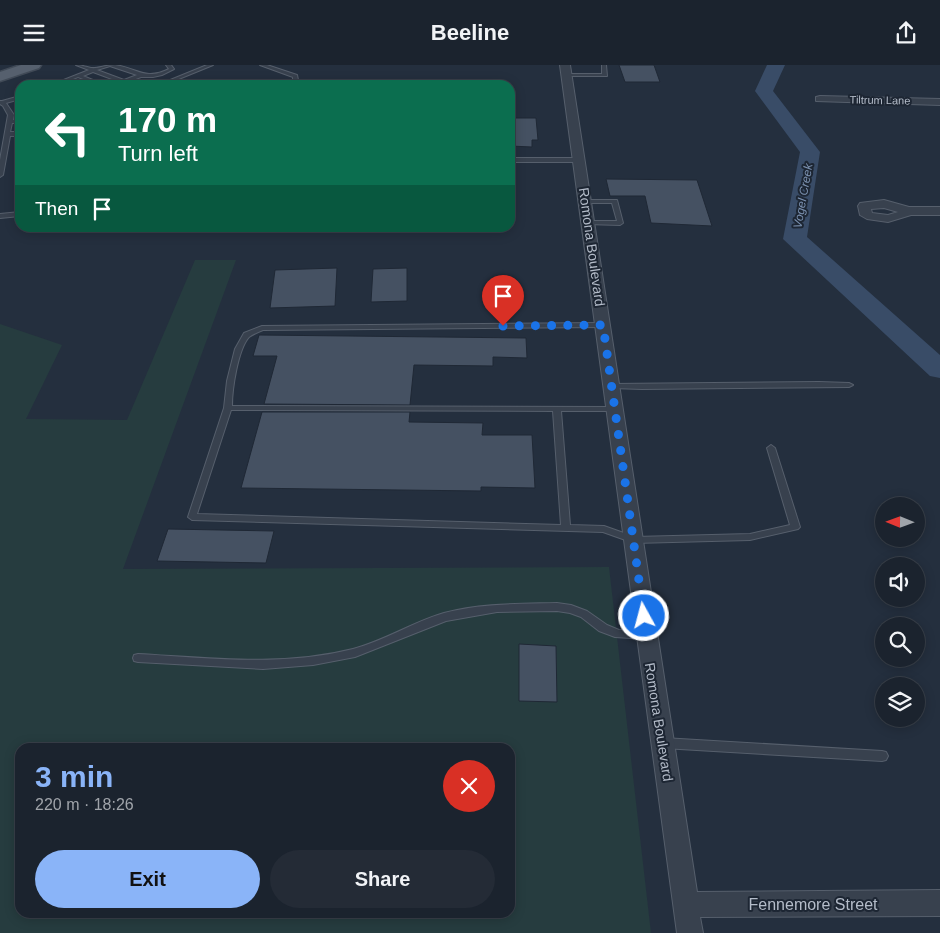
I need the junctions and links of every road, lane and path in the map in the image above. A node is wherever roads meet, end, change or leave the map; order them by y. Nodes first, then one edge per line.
1 (34, 65) edge
2 (78, 65) edge
3 (110, 65) edge
4 (168, 65) edge
5 (193, 65) edge
6 (211, 65) edge
7 (262, 65) edge
8 (604, 65) edge
9 (202, 68) junction
10 (566, 70) edge
11 (93, 71) junction
12 (141, 75) junction
13 (79, 76) junction
14 (0, 77) edge
15 (67, 80) edge
16 (90, 80) edge
17 (118, 80) edge
18 (129, 80) edge
19 (172, 80) edge
20 (296, 80) edge
21 (15, 99) edge
22 (820, 99) dead end
23 (940, 102) edge
24 (1, 103) edge
25 (9, 110) junction
26 (0, 111) edge
27 (10, 122) junction
28 (15, 122) edge
29 (15, 133) edge
30 (8, 134) junction
31 (515, 160) edge
32 (579, 160) junction
33 (0, 175) edge
34 (585, 201) junction
35 (908, 211) dead end
36 (940, 211) edge
37 (15, 214) edge
38 (0, 216) edge
39 (588, 223) junction
40 (603, 325) junction
41 (848, 385) dead end
42 (612, 386) junction
43 (228, 408) junction
44 (557, 408) junction
45 (615, 409) junction
46 (771, 448) dead end
47 (566, 528) junction
48 (634, 540) junction
49 (646, 635) junction
50 (138, 659) dead end
51 (663, 743) junction
52 (882, 756) dead end
53 (940, 903) edge
54 (686, 905) junction
55 (690, 933) edge

1 - 14 main road
2 - 11 lane
3 - 11 lane
3 - 12 lane
4 - 12 lane
5 - 9 lane
6 - 9 lane
7 - 20 lane
8 - 10 lane
9 - 19 lane
10 - 32 street, Romona Boulevard
11 - 13 lane
11 - 17 lane
12 - 18 lane
13 - 15 lane
13 - 16 lane
21 - 24 lane
22 - 23 street, Tiltrum Lane
24 - 25 lane
25 - 26 lane
25 - 27 lane
27 - 28 lane
27 - 30 lane
29 - 30 lane
30 - 33 lane
31 - 32 lane
32 - 34 street, Romona Boulevard
34 - 39 street, Romona Boulevard
34 - 39 lane
35 - 36 street
37 - 38 lane
39 - 40 street, Romona Boulevard
40 - 42 street, Romona Boulevard
40 - 43 lane
41 - 42 lane
42 - 45 street, Romona Boulevard
43 - 44 lane
43 - 47 lane
44 - 45 lane
44 - 47 lane
45 - 48 street, Romona Boulevard
46 - 48 lane
47 - 48 lane
48 - 49 street, Romona Boulevard
49 - 50 lane
49 - 51 street, Romona Boulevard
51 - 52 lane
51 - 54 street, Romona Boulevard
53 - 54 street, Fennemore Street
54 - 55 street, Romona Boulevard

